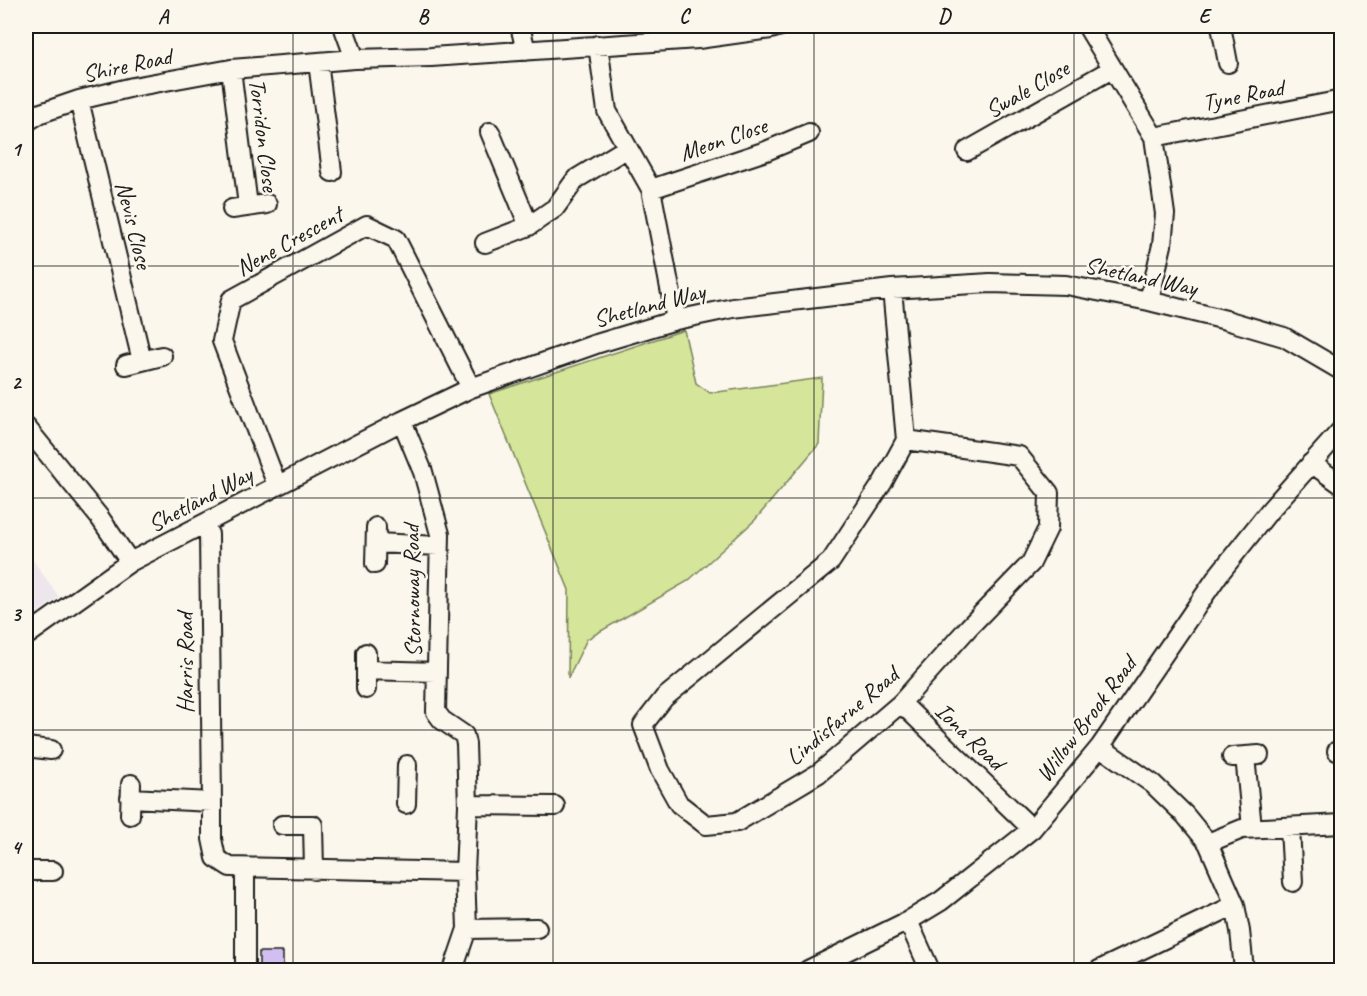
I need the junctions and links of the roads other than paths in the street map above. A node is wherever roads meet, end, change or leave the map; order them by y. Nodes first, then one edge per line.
1 (343, 26) edge
2 (520, 26) edge
3 (781, 26) edge
4 (1087, 26) edge
5 (1221, 26) edge
6 (697, 32) edge
7 (598, 45) junction
8 (526, 51) junction
9 (355, 59) junction
10 (318, 63) junction
11 (1228, 63) dead end
12 (231, 69) junction
13 (1112, 69) junction
14 (79, 100) junction
15 (1341, 100) edge
16 (26, 122) edge
17 (490, 132) dead end
18 (809, 133) dead end
19 (1154, 137) junction
20 (627, 148) junction
21 (966, 151) dead end
22 (326, 163) dead end
23 (651, 189) junction
24 (267, 204) dead end
25 (530, 226) junction
26 (485, 243) dead end
27 (892, 289) junction
28 (1149, 301) junction
29 (676, 320) junction
30 (162, 356) dead end
31 (1341, 371) edge
32 (471, 388) junction
33 (402, 421) junction
34 (26, 428) edge
35 (1341, 429) edge
36 (906, 440) junction
37 (1311, 463) junction
38 (277, 485) junction
39 (1341, 485) edge
40 (203, 525) junction
41 (439, 546) junction
42 (130, 562) junction
43 (375, 564) dead end
44 (26, 636) edge
45 (366, 671) dead end
46 (437, 672) junction
47 (901, 703) junction
48 (26, 747) edge
49 (1100, 747) junction
50 (51, 750) dead end
51 (1246, 756) dead end
52 (407, 765) dead end
53 (130, 799) dead end
54 (212, 802) junction
55 (406, 804) dead end
56 (468, 805) junction
57 (545, 811) dead end
58 (1341, 824) edge
59 (282, 825) dead end
60 (1252, 828) junction
61 (1290, 828) junction
62 (1032, 829) junction
63 (1208, 843) junction
64 (245, 868) junction
65 (314, 870) junction
66 (26, 871) edge
67 (53, 871) dead end
68 (465, 872) junction
69 (1293, 882) dead end
70 (1234, 905) junction
71 (908, 921) junction
72 (537, 928) dead end
73 (467, 929) junction
74 (244, 970) edge
75 (453, 970) edge
76 (808, 970) edge
77 (930, 970) edge
78 (1099, 970) edge
79 (1245, 970) edge

1 - 9 street
2 - 8 street
3 - 6 street, Shire Road
4 - 13 street
5 - 11 street
6 - 7 street, Shire Road
7 - 8 street, Shire Road
7 - 20 street
8 - 9 street, Shire Road
9 - 10 street, Shire Road
10 - 12 street, Shire Road
10 - 22 street
12 - 14 street, Shire Road
12 - 24 street, Torridon Close
13 - 19 street
13 - 21 street, Swale Close
14 - 16 street, Shire Road
14 - 30 street, Nevis Close
15 - 19 street, Tyne Road
17 - 25 street
18 - 23 street, Meon Close
19 - 28 street
20 - 23 street
20 - 25 street
23 - 29 street
25 - 26 street
27 - 28 street, Shetland Way
27 - 29 street, Shetland Way
27 - 36 street
28 - 31 street, Shetland Way
29 - 32 street, Shetland Way
32 - 33 street, Shetland Way
32 - 38 street, Nene Crescent
33 - 38 street, Shetland Way
33 - 41 street, Stornoway Road
34 - 42 street
35 - 37 street, Willow Brook Road
36 - 47 street, Lindisfarne Road
36 - 47 street, Lindisfarne Road
37 - 39 street
37 - 49 street, Willow Brook Road
38 - 40 street, Shetland Way
40 - 42 street, Shetland Way
40 - 54 street, Harris Road
41 - 43 street
41 - 46 street, Stornoway Road
42 - 44 street, Shetland Way
45 - 46 street
46 - 56 street, Stornoway Road
47 - 62 street, Iona Road
48 - 50 street
49 - 62 street, Willow Brook Road
49 - 63 street
51 - 60 street
52 - 55 street
53 - 54 street
54 - 64 street, Harris Road
56 - 57 street
56 - 68 street
58 - 61 street
59 - 65 street
60 - 61 street
60 - 63 street
61 - 69 street
62 - 71 street, Willow Brook Road
63 - 70 street
64 - 65 street, Harris Road
64 - 74 street
65 - 68 street, Harris Road
66 - 67 street
68 - 73 street
70 - 78 street
70 - 79 street
71 - 76 street, Willow Brook Road
71 - 77 street
72 - 73 street
73 - 75 street

